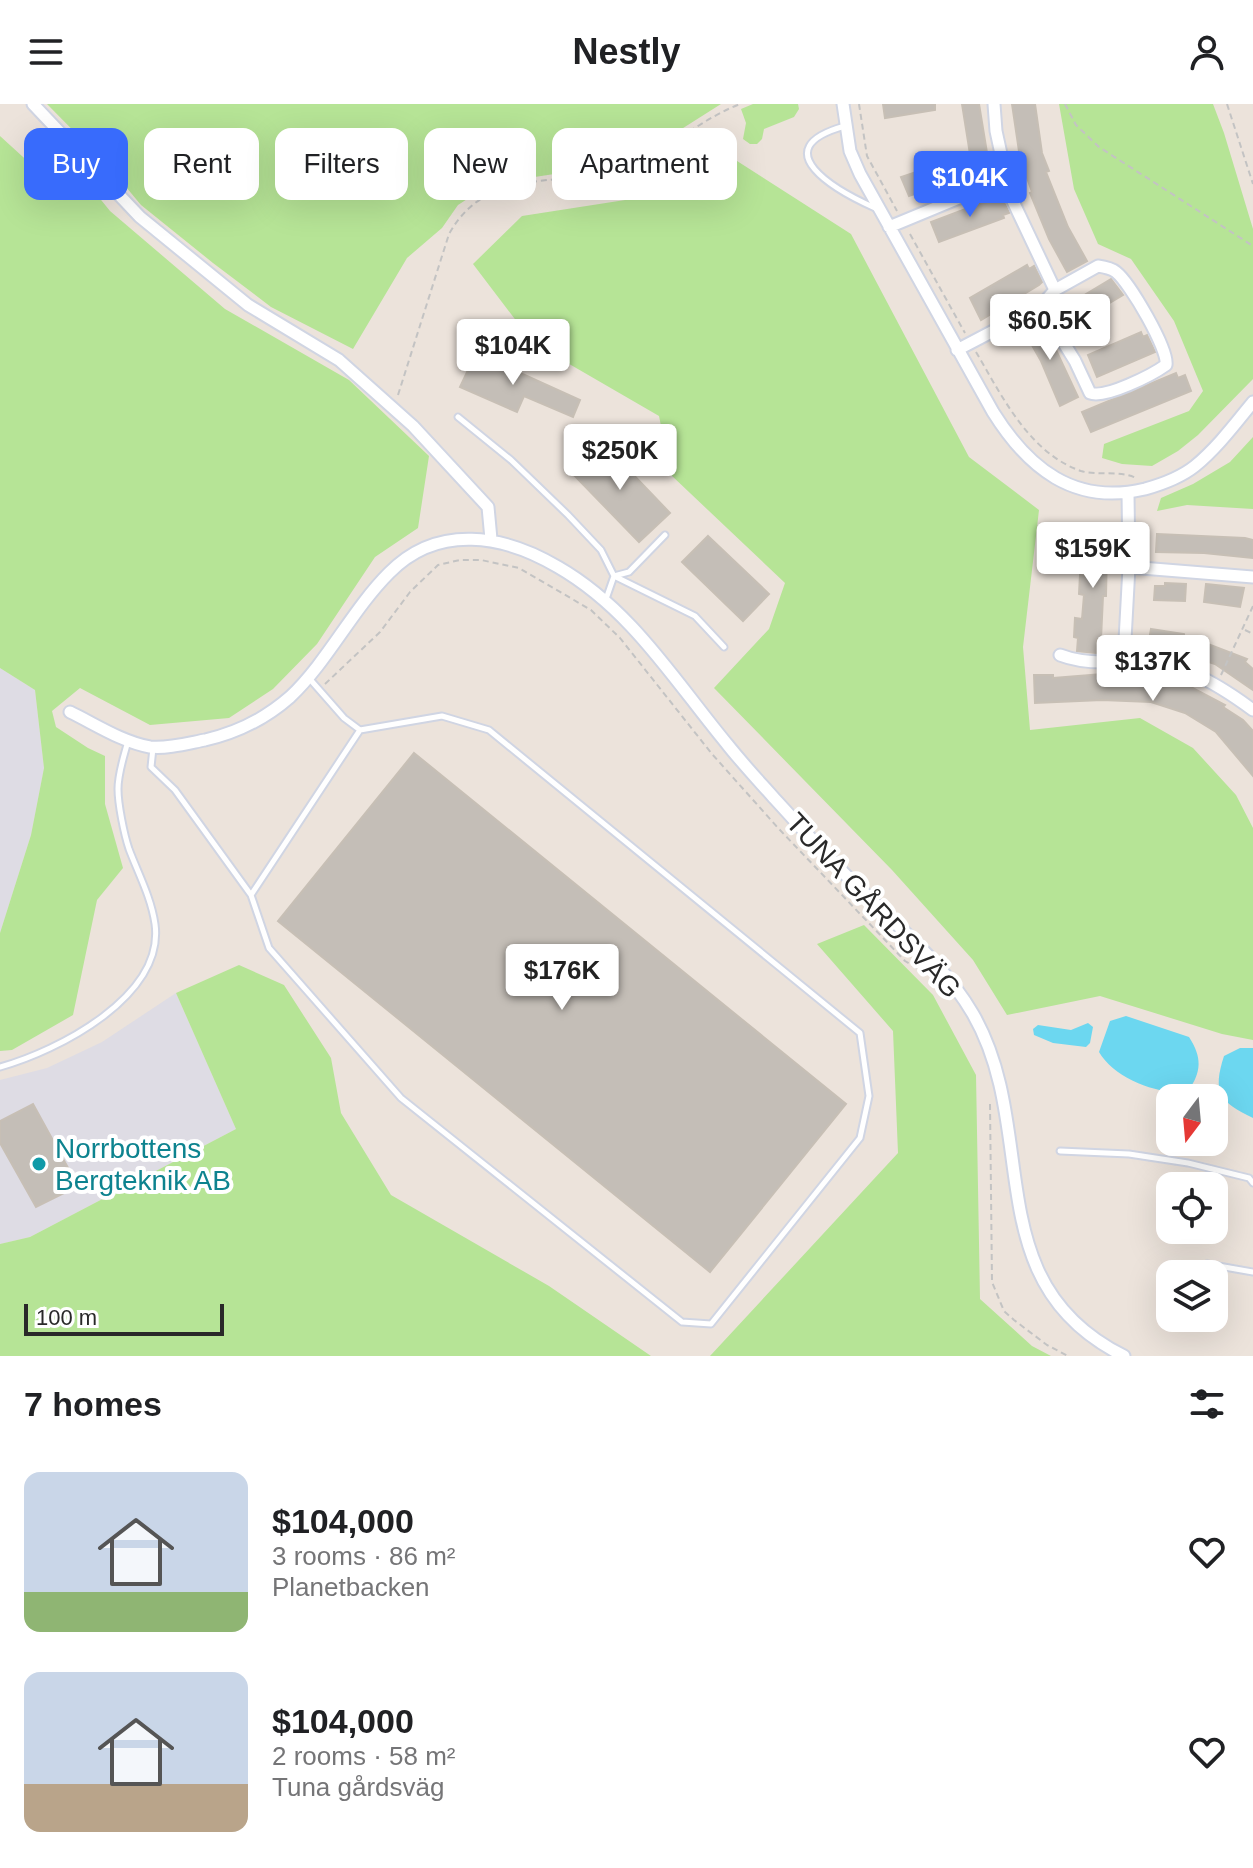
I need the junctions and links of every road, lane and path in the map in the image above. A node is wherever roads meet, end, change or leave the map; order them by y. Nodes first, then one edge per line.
1 (33, 104) edge
2 (740, 104) edge
3 (843, 104) edge
4 (859, 104) edge
5 (994, 104) edge
6 (1065, 104) edge
7 (1227, 104) edge
8 (845, 126) junction
9 (1005, 179) junction
10 (1253, 184) edge
11 (880, 210) junction
12 (903, 221) junction
13 (889, 227) junction
14 (1253, 246) edge
15 (1055, 290) junction
16 (1041, 306) junction
17 (971, 343) junction
18 (957, 350) junction
19 (1253, 402) edge
20 (390, 406) junction
21 (458, 417) dead end
22 (1138, 479) dead end
23 (1128, 493) junction
24 (665, 535) dead end
25 (491, 539) junction
26 (1129, 567) junction
27 (614, 576) junction
28 (1253, 577) edge
29 (605, 600) junction
30 (1253, 606) edge
31 (1244, 629) junction
32 (1253, 634) edge
33 (724, 647) dead end
34 (1060, 655) dead end
35 (1124, 658) junction
36 (308, 676) junction
37 (1217, 684) junction
38 (320, 692) junction
39 (1253, 710) edge
40 (70, 712) dead end
41 (360, 730) junction
42 (128, 740) junction
43 (153, 747) junction
44 (251, 895) junction
45 (930, 977) dead end
46 (0, 1067) edge
47 (990, 1106) dead end
48 (1060, 1151) dead end
49 (1253, 1183) edge
50 (1228, 1268) edge
51 (1253, 1272) edge
52 (1068, 1356) edge
53 (1124, 1356) edge

1 - 20 street
2 - 20 path
3 - 8 street
4 - 12 path
5 - 9 street
6 - 14 path
7 - 10 path
8 - 11 street
8 - 11 lane
9 - 12 street
9 - 15 street
11 - 13 street
12 - 13 street
12 - 17 path
13 - 18 street
15 - 16 street
15 - 16 street
16 - 17 street
17 - 18 street
17 - 22 path
18 - 23 street
19 - 23 street
20 - 25 street
21 - 27 lane
23 - 26 street
24 - 27 lane
25 - 29 street, TUNA GÅRDSVÄG
25 - 36 street, TUNA GÅRDSVÄG
26 - 28 street
26 - 35 street
27 - 29 lane
27 - 33 lane
29 - 53 street, TUNA GÅRDSVÄG
30 - 31 path
31 - 32 path
31 - 37 path
34 - 35 street
35 - 37 street
36 - 38 lane
36 - 43 street, TUNA GÅRDSVÄG
37 - 39 street
38 - 41 lane
38 - 45 path
40 - 42 street, TUNA GÅRDSVÄG
41 - 44 lane
41 - 44 lane
42 - 43 street, TUNA GÅRDSVÄG
42 - 46 lane
43 - 44 lane
47 - 52 path
48 - 49 lane
50 - 51 lane

